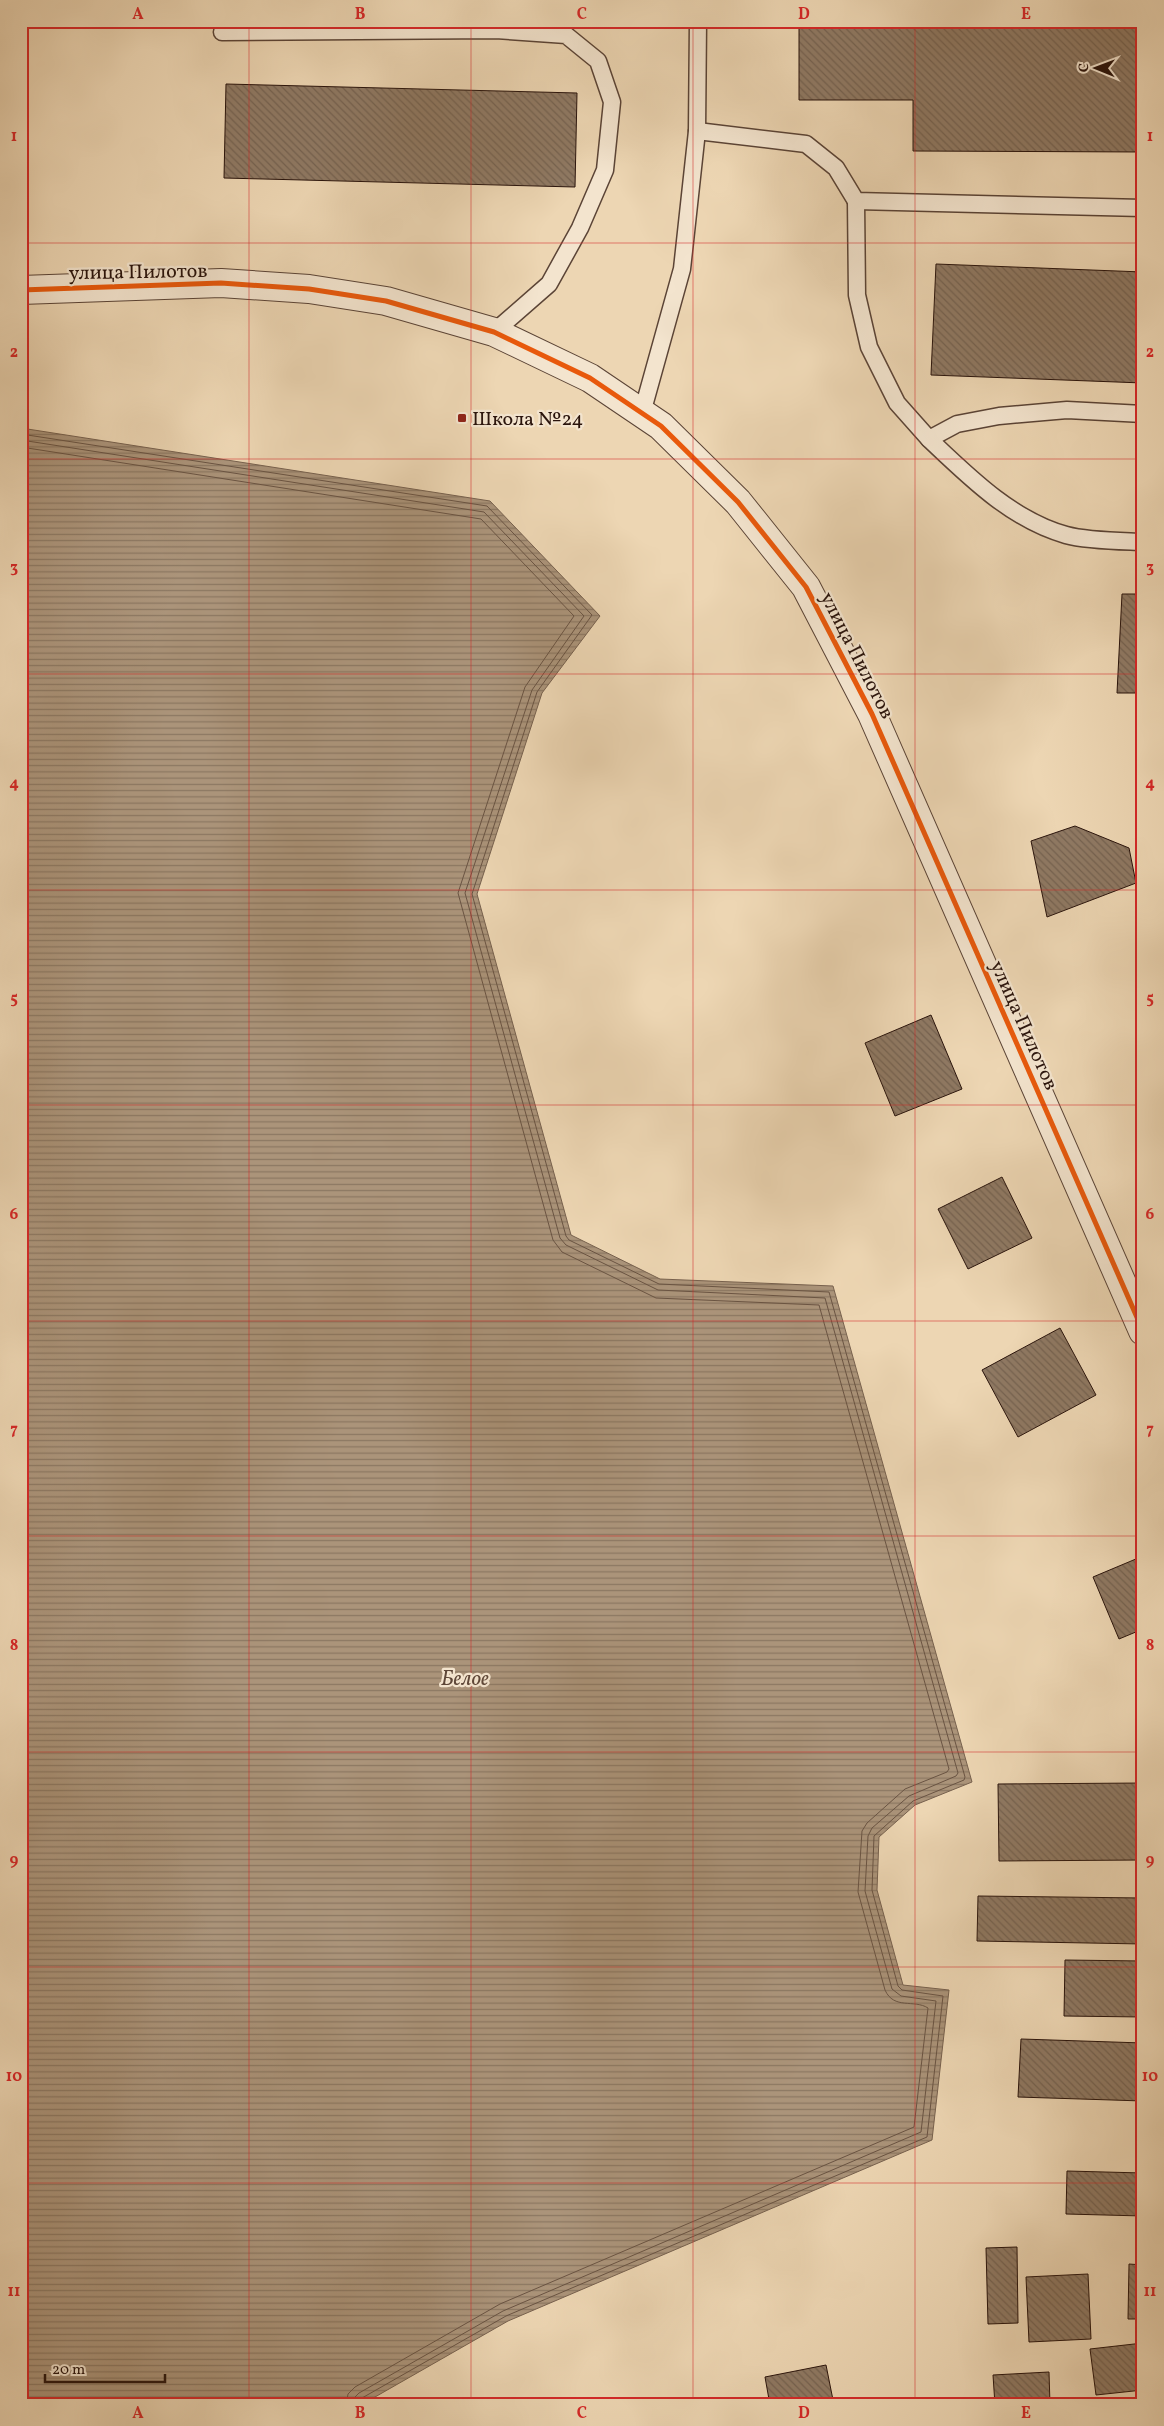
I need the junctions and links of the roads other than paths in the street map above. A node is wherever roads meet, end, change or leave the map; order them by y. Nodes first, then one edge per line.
1 (698, 21) edge
2 (222, 32) dead end
3 (697, 130) junction
4 (856, 201) junction
5 (1143, 208) edge
6 (21, 290) edge
7 (494, 332) junction
8 (642, 413) junction
9 (1143, 414) edge
10 (929, 439) junction
11 (1143, 542) edge
12 (1143, 1331) edge

1 - 3 lane
2 - 7 lane
3 - 4 lane
3 - 8 lane
4 - 5 lane
4 - 10 lane
6 - 7 street, улица Пилотов
7 - 8 street, улица Пилотов
8 - 12 street, улица Пилотов
9 - 10 lane
10 - 11 lane

